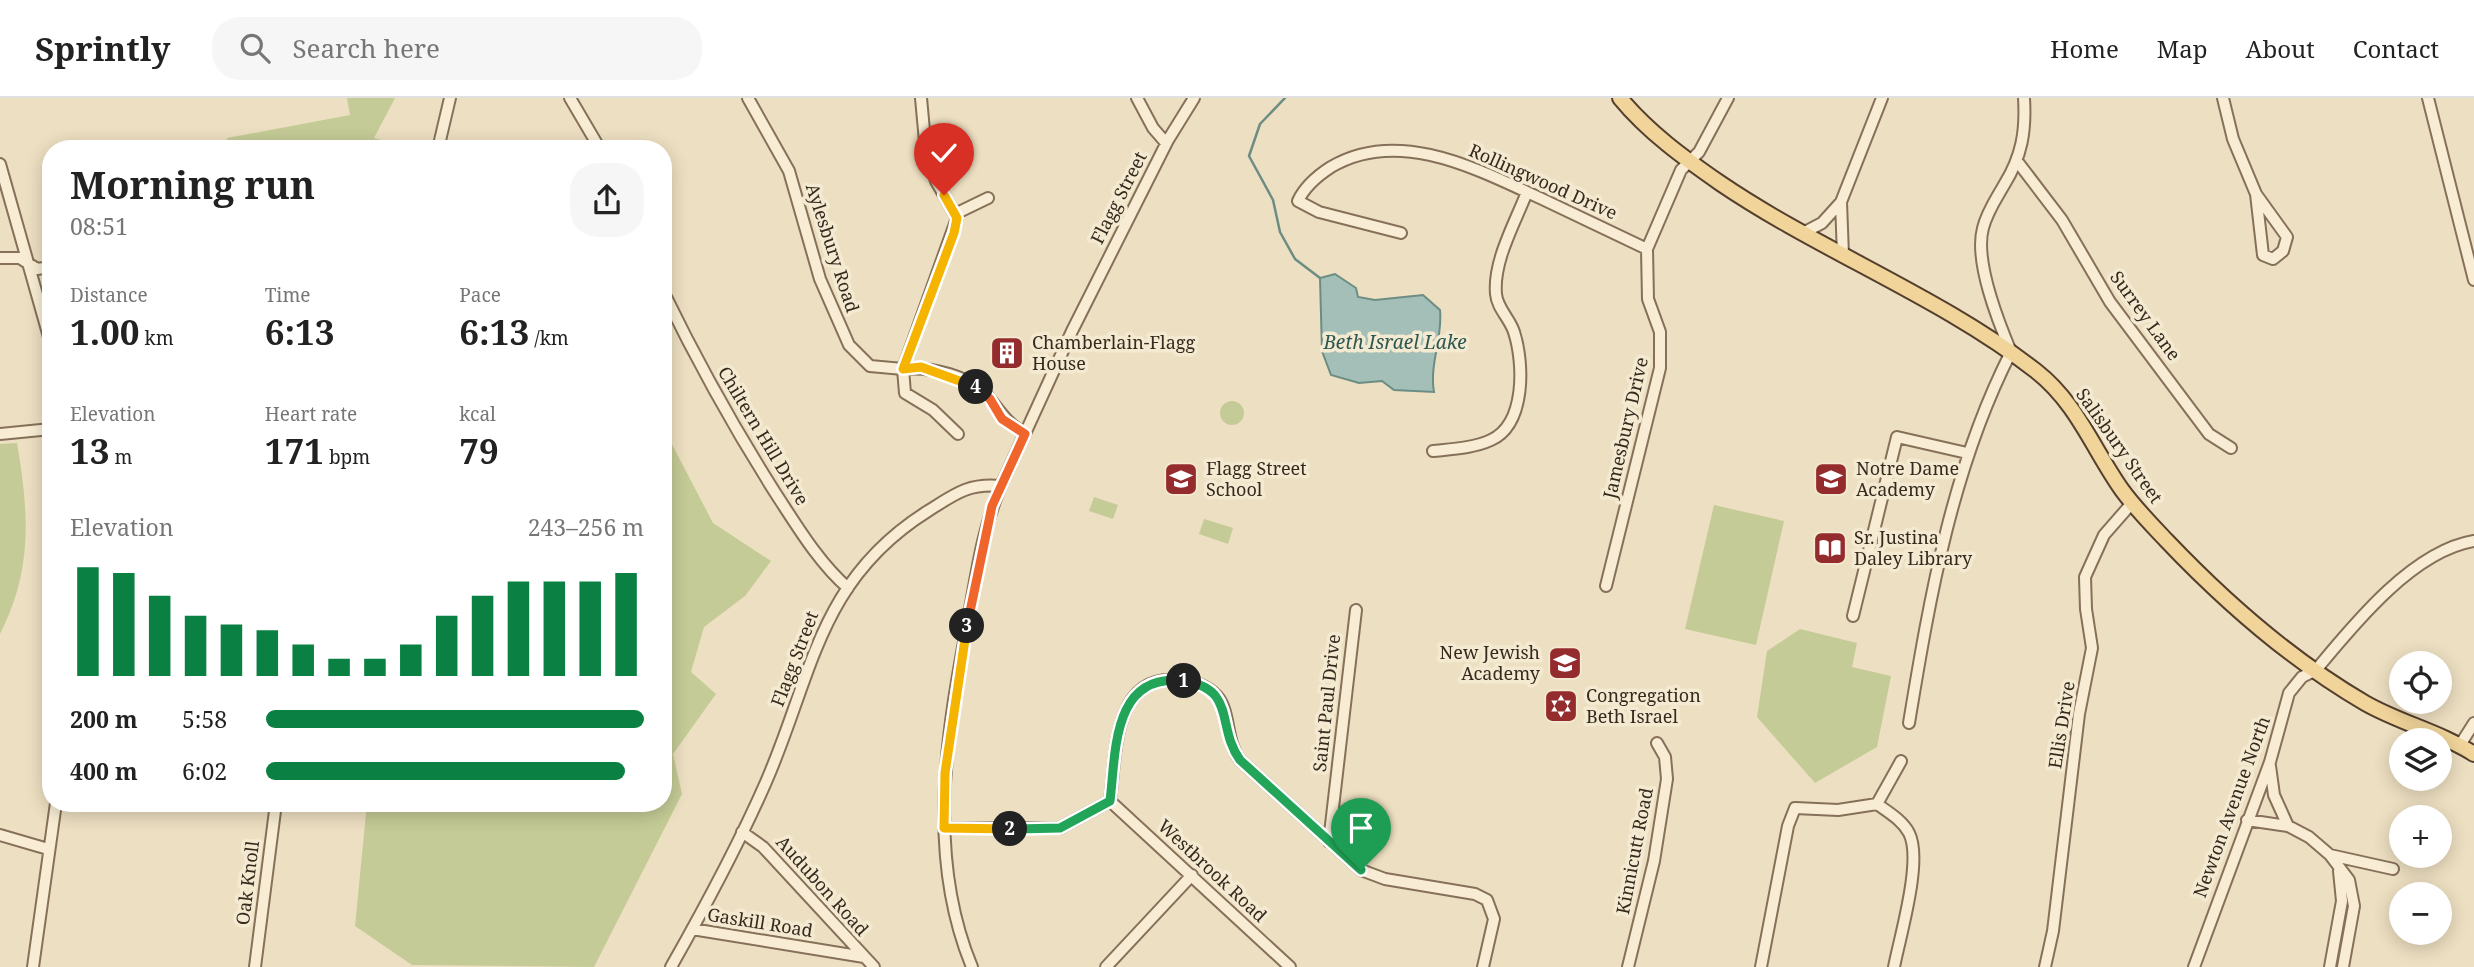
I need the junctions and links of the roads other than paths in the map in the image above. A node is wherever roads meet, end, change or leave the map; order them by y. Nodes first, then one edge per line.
1 (450, 98) edge
2 (570, 98) edge
3 (748, 98) edge
4 (921, 98) edge
5 (1137, 98) edge
6 (1194, 98) edge
7 (1620, 98) edge
8 (1728, 98) edge
9 (1882, 98) edge
10 (2024, 98) edge
11 (2223, 98) edge
12 (2428, 98) edge
13 (440, 140) edge
14 (595, 140) edge
15 (1166, 143) junction
16 (1690, 161) junction
17 (2017, 161) junction
18 (0, 164) edge
19 (1527, 192) junction
20 (2256, 194) junction
21 (988, 198) dead end
22 (1841, 202) junction
23 (955, 214) junction
24 (1401, 233) dead end
25 (1803, 233) junction
26 (1647, 249) junction
27 (1843, 255) junction
28 (0, 258) edge
29 (29, 264) junction
30 (42, 268) edge
31 (2474, 279) edge
32 (672, 310) edge
33 (42, 311) edge
34 (2011, 352) junction
35 (903, 369) junction
36 (42, 430) edge
37 (0, 434) edge
38 (958, 434) dead end
39 (1025, 434) junction
40 (2231, 448) dead end
41 (1433, 452) dead end
42 (1966, 453) junction
43 (1001, 486) junction
44 (2132, 503) junction
45 (2474, 541) edge
46 (1606, 586) dead end
47 (848, 588) junction
48 (1356, 610) dead end
49 (1853, 616) dead end
50 (2316, 670) junction
51 (1909, 723) dead end
52 (2474, 723) edge
53 (1657, 743) dead end
54 (2460, 745) junction
55 (2474, 754) edge
56 (1901, 761) dead end
57 (2270, 762) junction
58 (1110, 801) junction
59 (1877, 804) junction
60 (54, 812) edge
61 (275, 812) edge
62 (2248, 820) junction
63 (2288, 826) junction
64 (944, 828) junction
65 (742, 832) junction
66 (0, 835) edge
67 (1329, 842) junction
68 (48, 849) junction
69 (2330, 855) junction
70 (2339, 869) junction
71 (2393, 869) dead end
72 (1192, 875) junction
73 (692, 929) junction
74 (864, 957) junction
75 (1109, 966) edge
76 (33, 967) edge
77 (255, 967) edge
78 (671, 967) edge
79 (874, 967) edge
80 (972, 967) edge
81 (1290, 967) edge
82 (1483, 967) edge
83 (1628, 967) edge
84 (1761, 967) edge
85 (1894, 967) edge
86 (2045, 967) edge
87 (2194, 967) edge
88 (2330, 967) edge
89 (2343, 967) edge

1 - 13 street
2 - 14 street
3 - 35 street, Aylesbury Road
4 - 23 street
5 - 15 street
6 - 15 street, Flagg Street
7 - 16 main road, Salisbury Street
8 - 16 street, Jamesbury Drive
9 - 22 street
10 - 17 street
11 - 20 street
12 - 31 street
15 - 39 street, Flagg Street
16 - 25 main road, Salisbury Street
16 - 26 street, Jamesbury Drive
17 - 34 street
17 - 40 street, Surrey Lane
18 - 29 street
19 - 24 street, Rollingwood Drive
19 - 26 street, Rollingwood Drive
19 - 41 street
20 - 20 street
21 - 23 street
22 - 25 street
22 - 27 street
23 - 35 street
25 - 27 main road, Salisbury Street
26 - 46 street, Jamesbury Drive
27 - 34 main road, Salisbury Street
28 - 29 street
29 - 30 street
29 - 33 street
32 - 47 street, Chiltern Hill Drive
34 - 42 street
34 - 44 main road, Salisbury Street
35 - 38 street
35 - 39 street, Aylesbury Road
36 - 37 street
39 - 43 street, Flagg Street
42 - 49 street
42 - 51 street
43 - 47 street, Flagg Street
43 - 64 street
44 - 50 main road, Salisbury Street
44 - 86 street, Ellis Drive
45 - 50 street, Newton Avenue North
47 - 65 street, Flagg Street
48 - 67 street, Saint Paul Drive
50 - 54 main road, Salisbury Street
50 - 57 street, Newton Avenue North
52 - 54 street
53 - 83 street, Kinnicutt Road
54 - 55 main road, Salisbury Street
56 - 59 street
57 - 62 street, Newton Avenue North
57 - 63 street
58 - 64 street
58 - 67 street
58 - 72 street, Westbrook Road
59 - 84 street
59 - 85 street
60 - 68 street
61 - 77 street, Oak Knoll
62 - 63 street
62 - 87 street, Newton Avenue North
63 - 69 street
64 - 80 street
65 - 73 street, Flagg Street
65 - 74 street, Audubon Road
66 - 68 street
67 - 82 street
68 - 76 street
69 - 70 street
69 - 71 street
70 - 88 street
70 - 89 street
72 - 75 street
72 - 81 street, Westbrook Road
73 - 74 street, Gaskill Road
73 - 78 street, Flagg Street
74 - 79 street, Audubon Road

